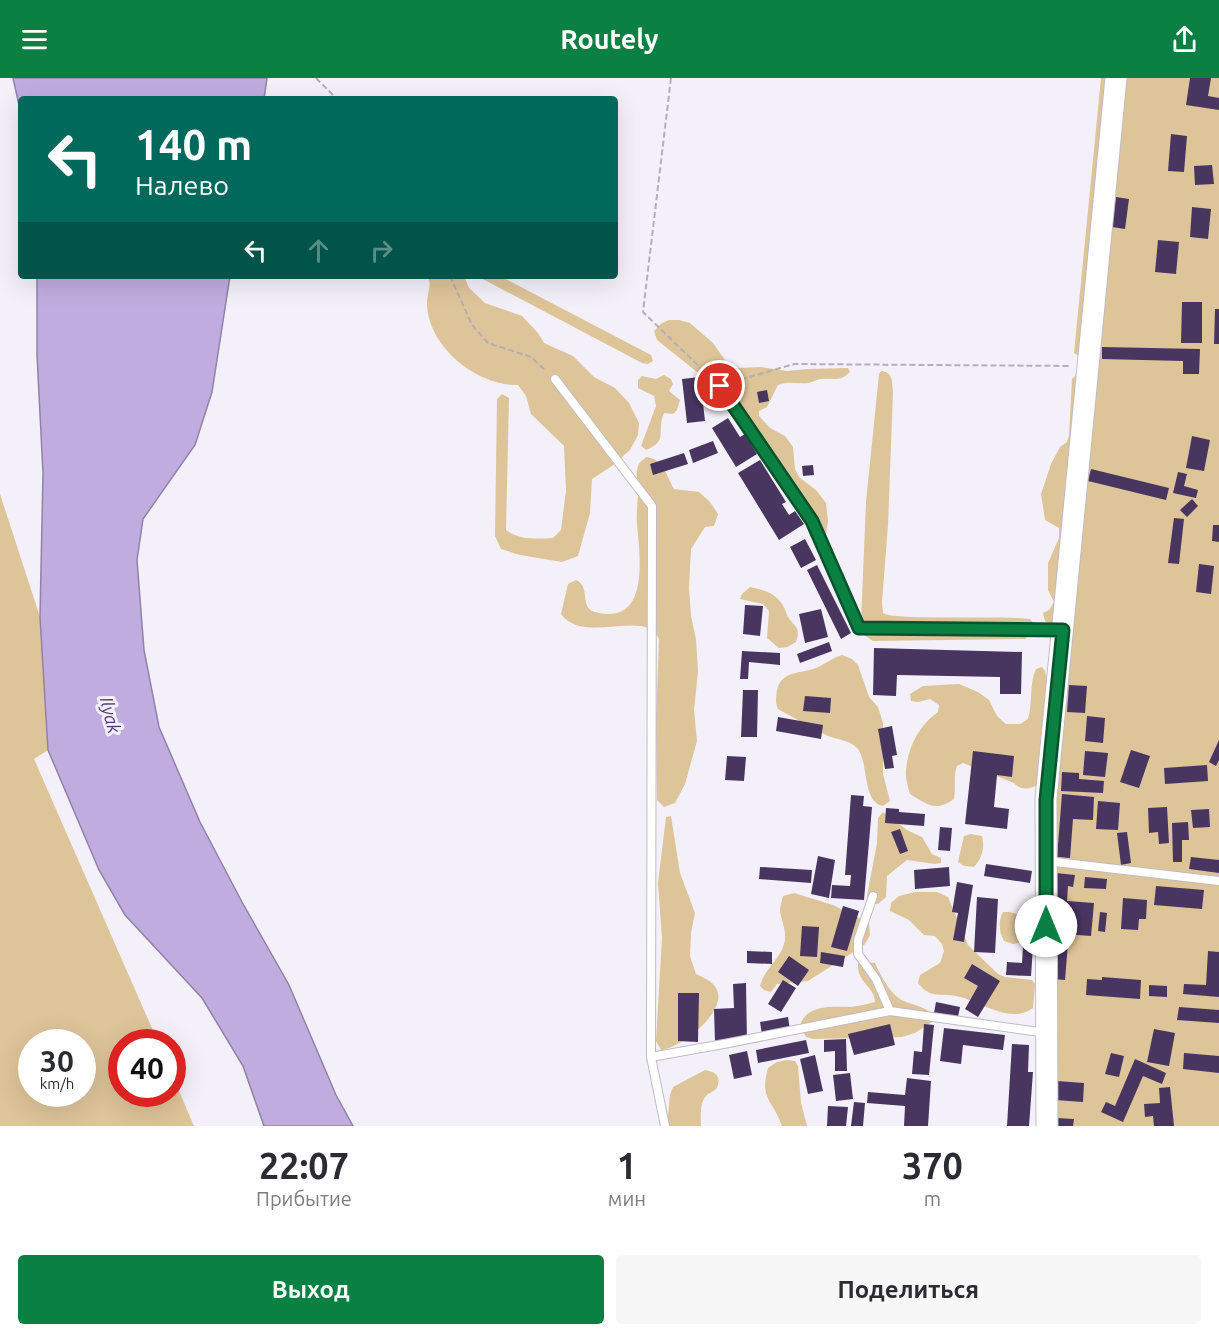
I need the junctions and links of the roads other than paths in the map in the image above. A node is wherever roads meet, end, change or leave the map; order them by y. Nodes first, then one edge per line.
1 (1116, 78) edge
2 (555, 379) road end
3 (720, 386) road end
4 (1063, 630) junction
5 (1046, 861) junction
6 (1219, 882) edge
7 (873, 896) dead end
8 (890, 1011) junction
9 (1047, 1033) junction
10 (651, 1057) junction
11 (665, 1126) edge
12 (1047, 1126) edge

1 - 4 street
2 - 10 lane
3 - 4 lane
4 - 5 street
5 - 6 lane
5 - 9 street
7 - 8 lane
8 - 9 lane
8 - 10 lane
9 - 12 street
10 - 11 lane

